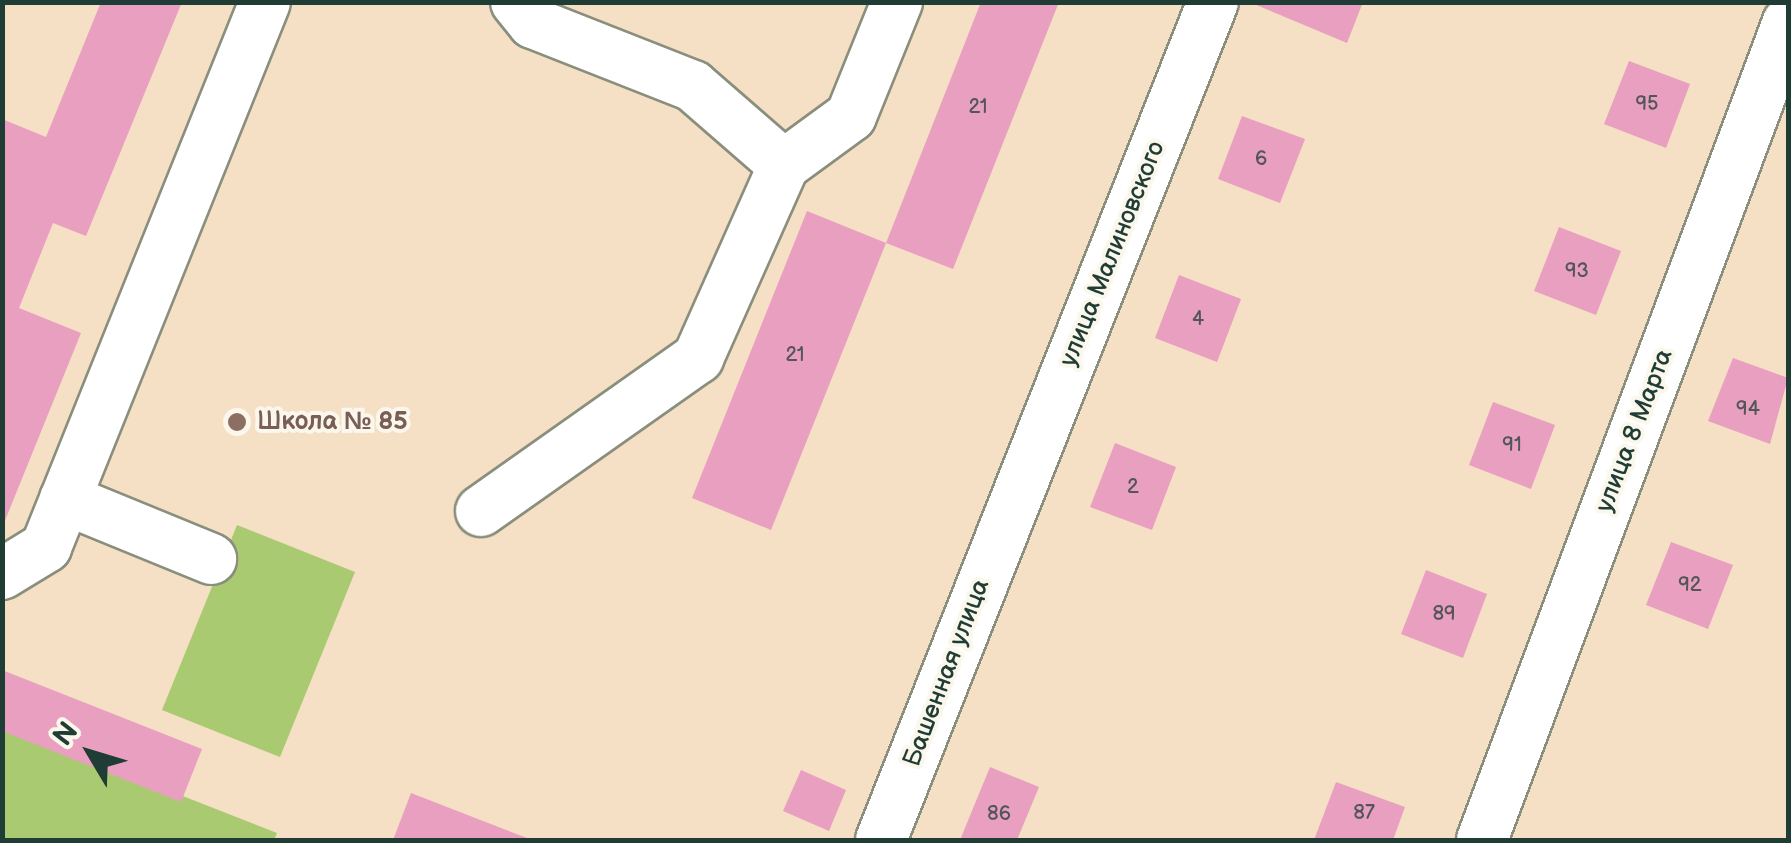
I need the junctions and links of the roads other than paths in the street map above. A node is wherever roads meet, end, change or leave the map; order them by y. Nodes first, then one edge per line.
1 (265, 2) edge
2 (516, 2) edge
3 (897, 2) edge
4 (1212, 2) edge
5 (1788, 22) edge
6 (784, 165) junction
7 (65, 499) junction
8 (1013, 506) joint
9 (482, 512) dead end
10 (212, 559) dead end
11 (2, 574) edge
12 (881, 840) edge
13 (1482, 840) edge

1 - 7 street
2 - 6 street
3 - 6 street
4 - 8 street, улица Малиновского
5 - 13 street, улица 8 Марта
6 - 9 street
7 - 10 street
7 - 11 street
8 - 12 street, Башенная улица

